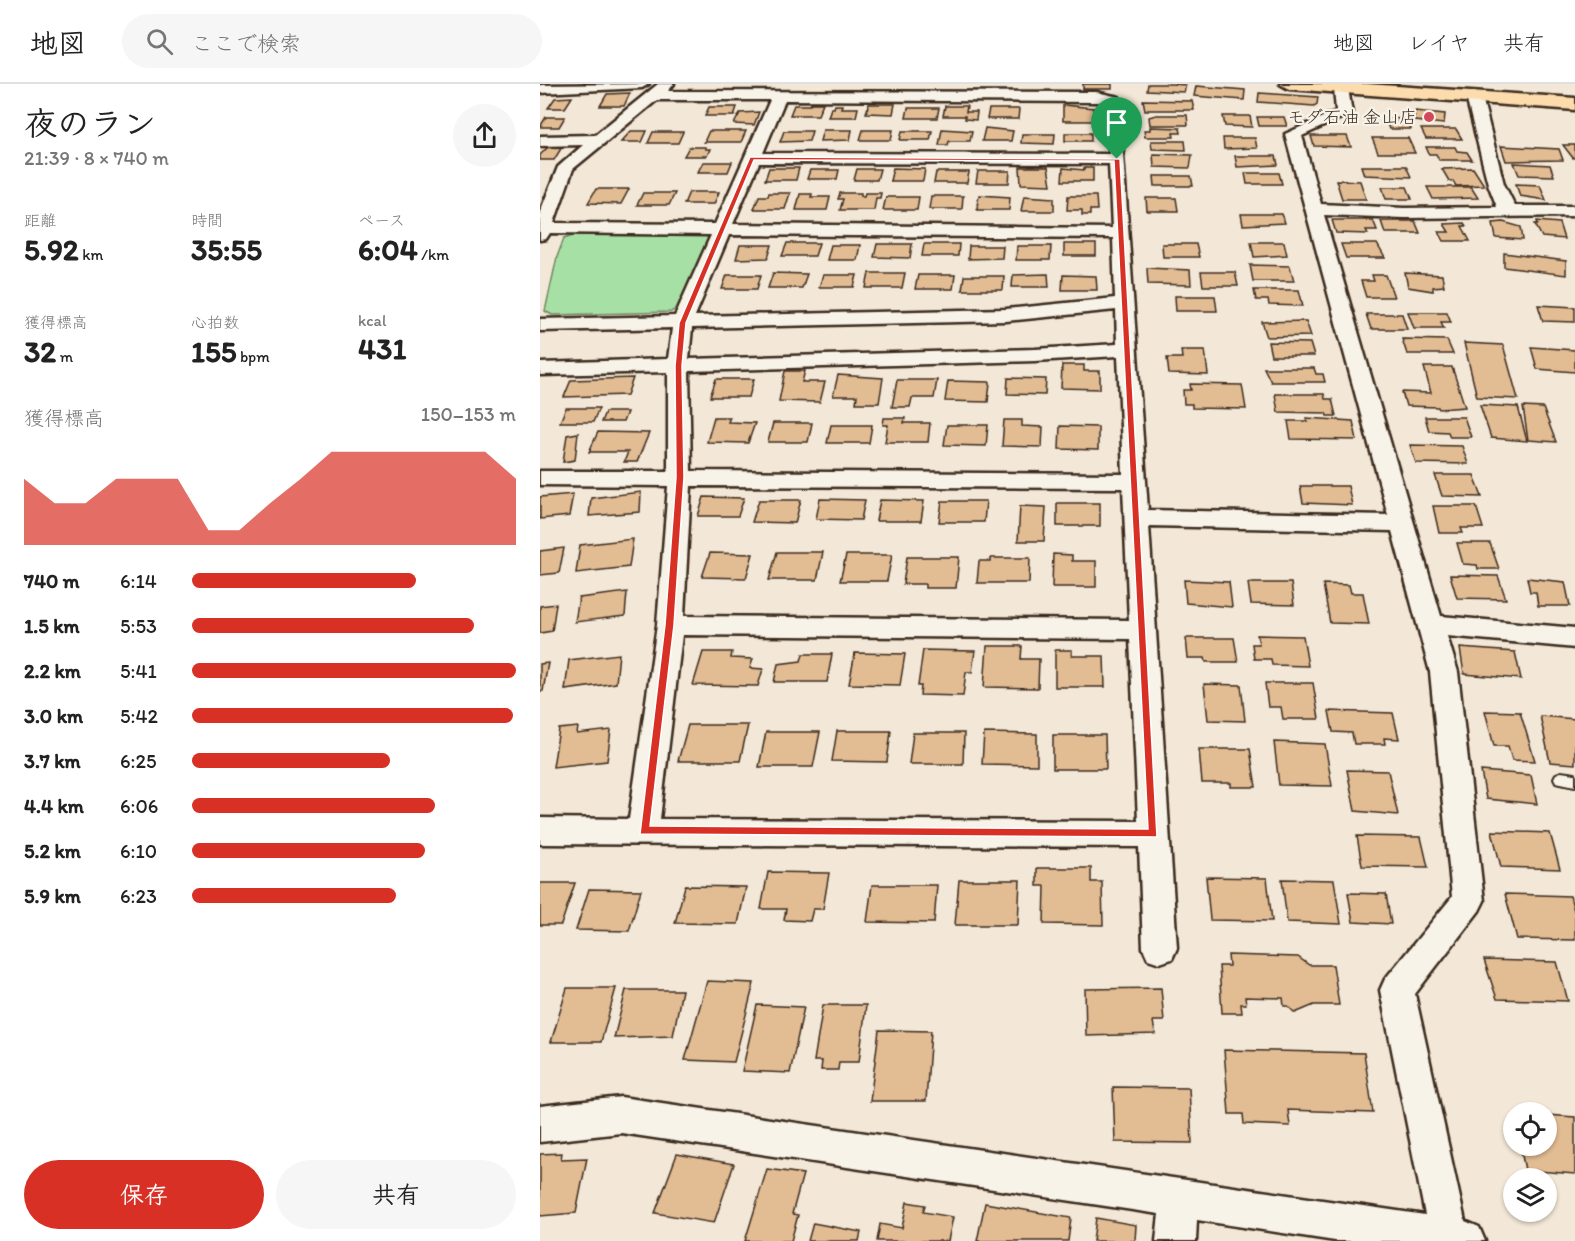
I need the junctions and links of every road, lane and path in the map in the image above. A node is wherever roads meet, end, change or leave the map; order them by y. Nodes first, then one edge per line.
1 (1289, 84) edge
2 (1417, 84) edge
3 (654, 88) edge
4 (1341, 88) junction
5 (540, 89) edge
6 (779, 96) junction
7 (1575, 96) edge
8 (1474, 97) junction
9 (1575, 104) edge
10 (599, 140) junction
11 (540, 141) edge
12 (752, 158) junction
13 (1117, 159) junction
14 (547, 194) edge
15 (1314, 209) junction
16 (1575, 210) edge
17 (1508, 211) junction
18 (720, 230) junction
19 (541, 231) edge
20 (1121, 233) junction
21 (1125, 303) junction
22 (682, 323) junction
23 (540, 325) edge
24 (1127, 349) junction
25 (678, 366) junction
26 (540, 369) edge
27 (680, 477) junction
28 (540, 478) edge
29 (1134, 481) junction
30 (1137, 518) junction
31 (1402, 523) junction
32 (669, 625) junction
33 (1431, 626) junction
34 (1142, 630) junction
35 (1575, 638) edge
36 (540, 831) edge
37 (644, 831) junction
38 (1154, 834) junction
39 (1160, 948) dead end
40 (540, 1124) edge
41 (1179, 1199) junction
42 (1458, 1240) edge
43 (1176, 1241) edge

1 - 4 highway
2 - 7 highway
3 - 5 street
3 - 6 street
3 - 10 street
4 - 8 highway
4 - 15 street
6 - 12 street
6 - 13 street
8 - 9 highway
8 - 17 street
10 - 11 street
10 - 14 street
12 - 13 street
12 - 18 street
13 - 20 street
14 - 19 street
15 - 17 street
15 - 31 street
16 - 17 street
18 - 19 street
18 - 20 street
18 - 22 street
20 - 21 street
21 - 22 street
21 - 24 street
22 - 23 street
22 - 25 street
24 - 25 street
24 - 29 street
25 - 26 street
25 - 27 street
27 - 28 street
27 - 29 street
27 - 32 street
29 - 30 street
30 - 31 street
30 - 34 street
31 - 33 street
32 - 34 street
32 - 37 street
33 - 35 street
33 - 42 street
34 - 38 street
36 - 37 street
37 - 38 street
38 - 39 street
40 - 41 street
41 - 42 street
41 - 43 street

